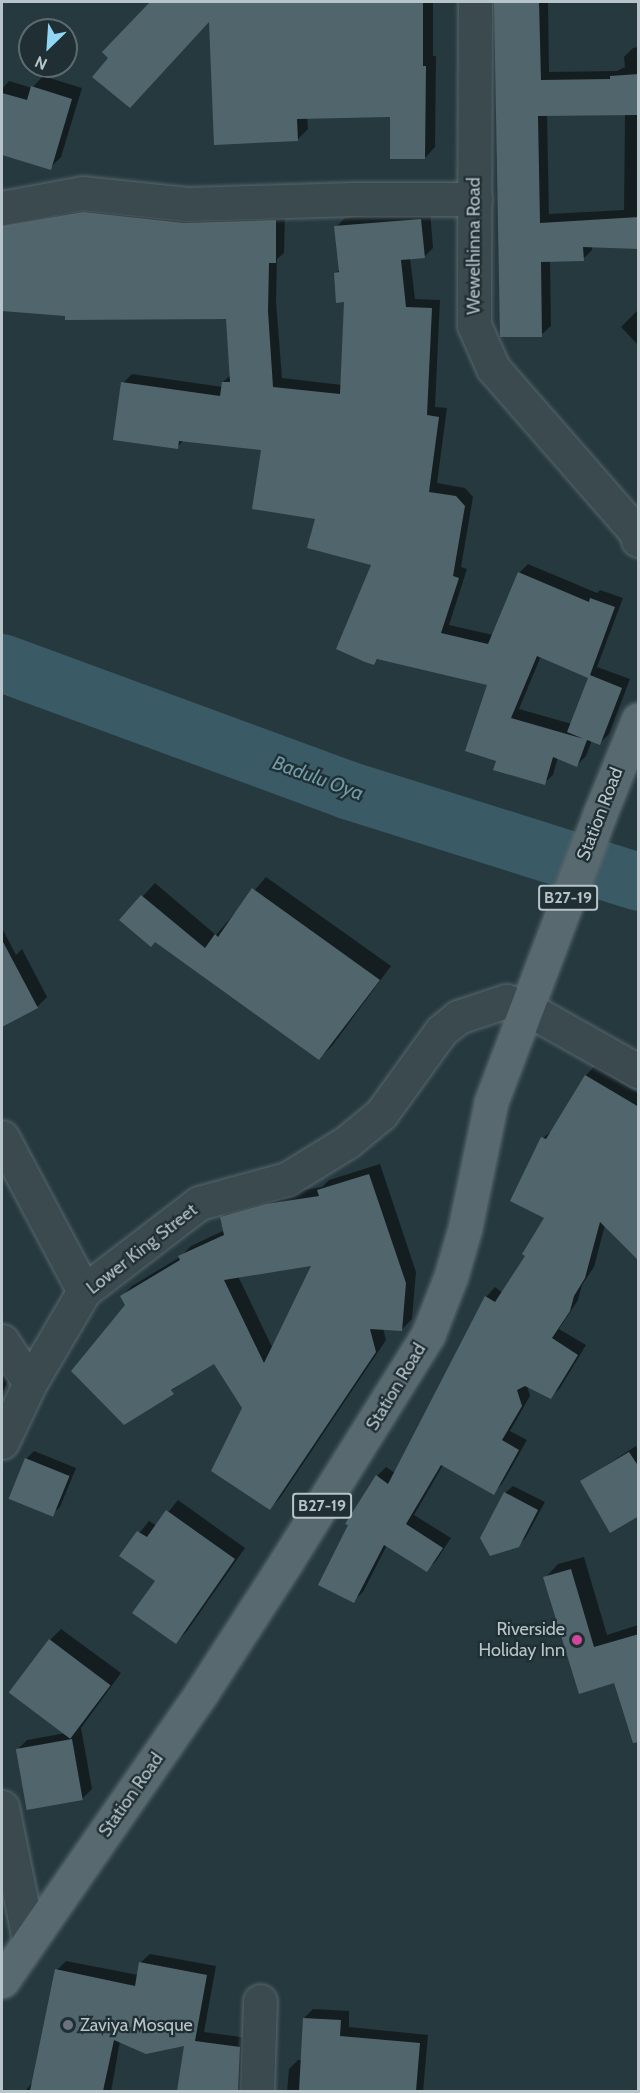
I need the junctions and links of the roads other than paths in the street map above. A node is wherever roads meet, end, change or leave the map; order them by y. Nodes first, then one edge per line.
1 (474, 2) edge
2 (475, 199) junction
3 (2, 208) edge
4 (638, 535) edge
5 (639, 720) edge
6 (532, 994) junction
7 (639, 1071) edge
8 (2, 1137) edge
9 (84, 1291) junction
10 (2, 1341) edge
11 (30, 1383) junction
12 (2, 1442) edge
13 (2, 1807) edge
14 (29, 1940) junction
15 (2, 1982) edge
16 (260, 2001) dead end
17 (257, 2091) edge

1 - 2 street, Wewelhinna Road
2 - 3 street
2 - 4 street, Wewelhinna Road
5 - 6 main road, Station Road / B27-19
6 - 7 street, Lower King Street
6 - 9 street, Lower King Street
6 - 14 main road, Station Road / B27-19
8 - 9 street
9 - 11 street, Lower King Street
10 - 11 street
11 - 12 street, Lower King Street
13 - 14 street
14 - 15 main road, Station Road / B27-19
16 - 17 street

